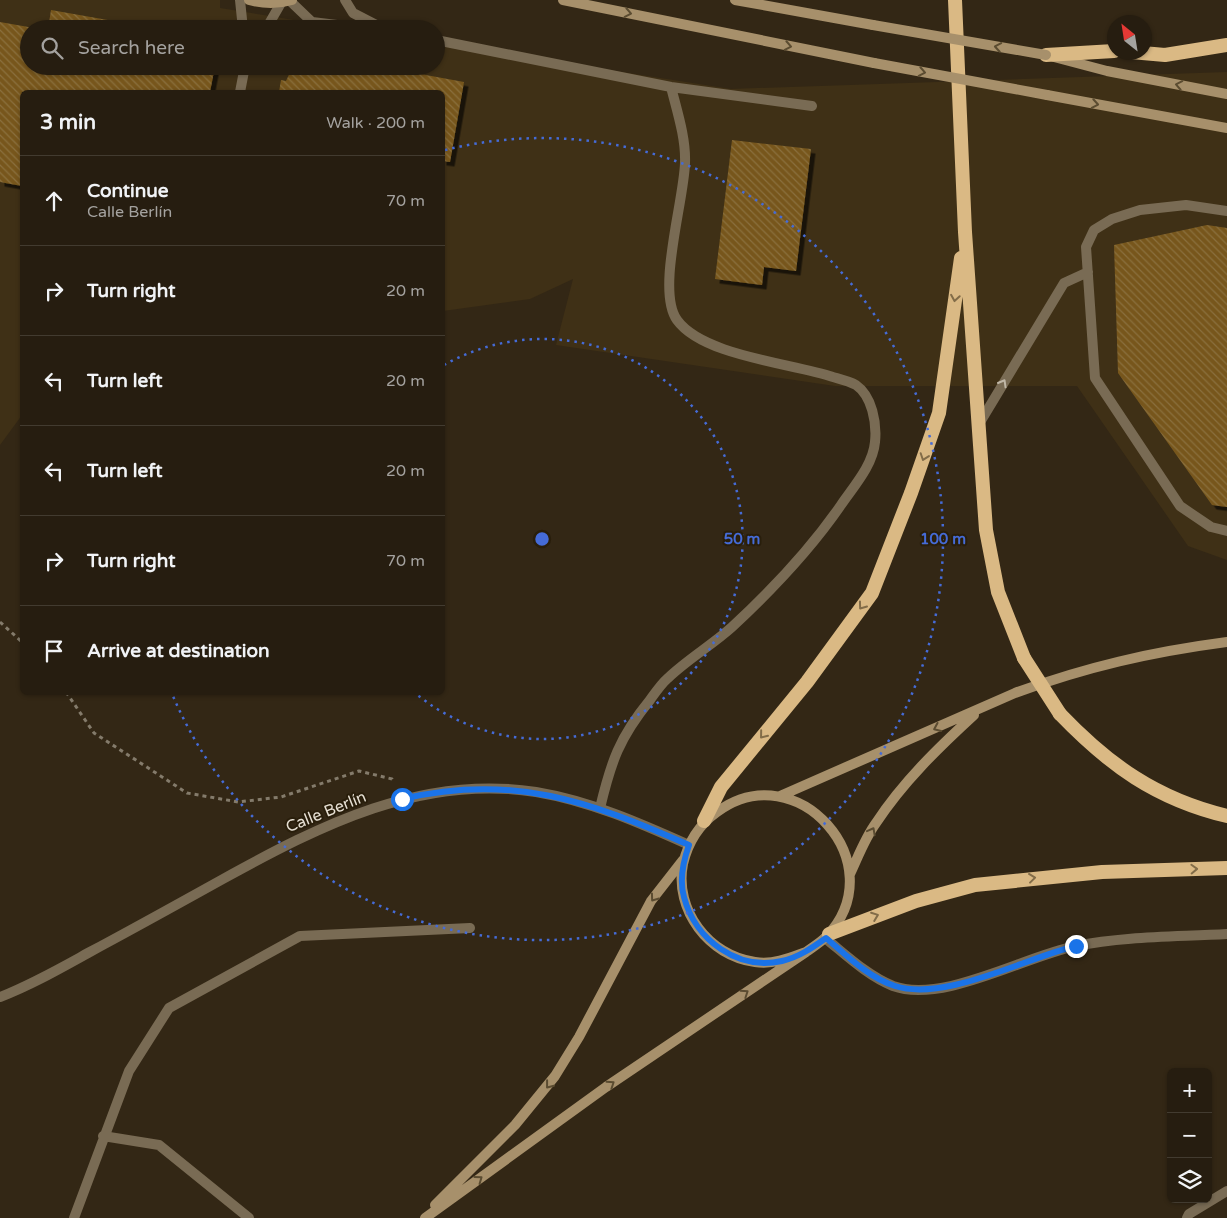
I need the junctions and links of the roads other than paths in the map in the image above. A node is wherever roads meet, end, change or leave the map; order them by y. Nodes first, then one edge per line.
1 (240, 0) edge
2 (249, 0) edge
3 (346, 0) edge
4 (564, 0) edge
5 (735, 0) edge
6 (288, 1) edge
7 (957, 4) edge
8 (242, 20) edge
9 (273, 20) edge
10 (310, 20) edge
11 (367, 20) edge
12 (445, 42) edge
13 (1227, 45) edge
14 (1107, 51) edge
15 (1152, 54) edge
16 (1046, 55) junction
17 (243, 75) edge
18 (671, 87) junction
19 (240, 90) edge
20 (1227, 94) edge
21 (812, 106) dead end
22 (1227, 128) edge
23 (1227, 211) edge
24 (965, 232) junction
25 (1088, 272) junction
26 (978, 425) junction
27 (1227, 531) edge
28 (1227, 642) edge
29 (982, 708) junction
30 (780, 796) junction
31 (600, 808) junction
32 (1227, 816) edge
33 (704, 821) junction
34 (689, 845) junction
35 (684, 859) junction
36 (1227, 868) edge
37 (850, 874) junction
38 (470, 928) dead end
39 (1227, 934) edge
40 (827, 936) junction
41 (806, 952) junction
42 (0, 997) edge
43 (103, 1136) junction
44 (1227, 1191) edge
45 (74, 1218) edge
46 (249, 1218) edge
47 (423, 1218) edge
48 (1188, 1218) edge

1 - 8 street
2 - 6 main road
3 - 11 street
4 -> 22 main road, bridge
16 -> 5 main road, bridge
6 - 9 street
6 - 10 street
7 - 24 highway
12 - 18 street
13 - 15 highway
14 - 16 highway
20 -> 16 main road
17 - 19 street
18 - 21 street
18 - 31 street
23 - 25 street
24 - 26 highway
24 -> 33 highway
26 -> 25 street
25 - 27 street
26 - 32 highway, bridge
28 - 29 main road
29 -> 30 main road
37 -> 29 main road
30 - 33 main road
30 - 37 main road
31 - 34 street, Calle Berlín
31 - 42 street, Calle Berlín
33 - 34 main road
34 - 35 main road
35 - 41 main road
35 -> 47 main road
40 -> 36 highway
37 - 40 main road
38 - 43 street
39 - 40 street
40 - 41 main road
47 -> 41 main road
43 - 45 street
43 - 46 street
44 - 48 street

